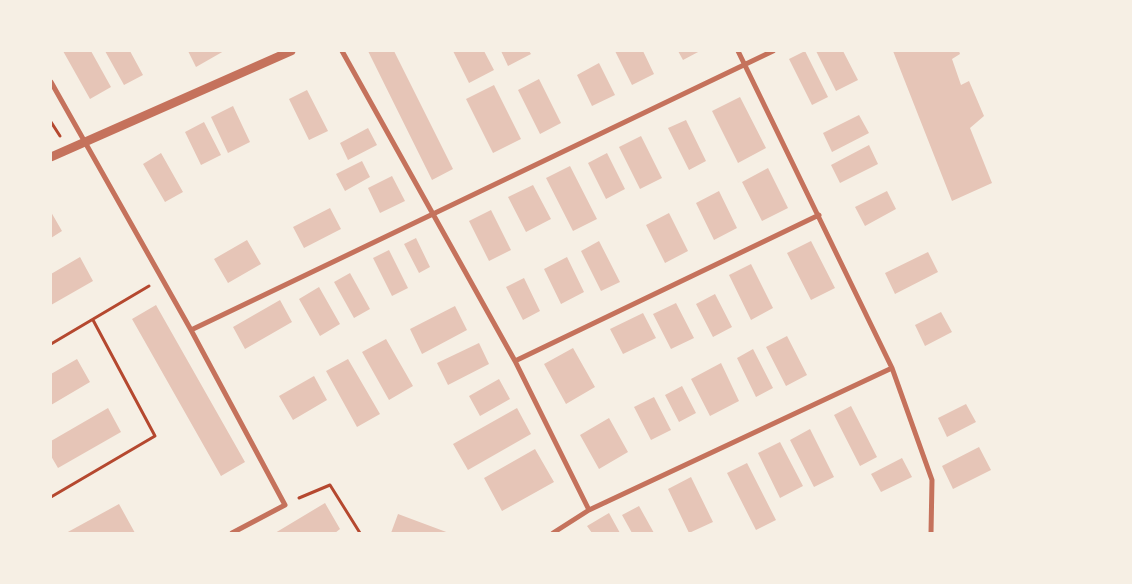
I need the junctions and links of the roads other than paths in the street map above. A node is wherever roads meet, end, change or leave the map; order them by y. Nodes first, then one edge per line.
1 (291, 51) edge
2 (342, 51) edge
3 (738, 51) edge
4 (773, 51) edge
5 (745, 64) junction
6 (51, 82) edge
7 (86, 141) junction
8 (51, 157) edge
9 (434, 212) junction
10 (819, 215) junction
11 (190, 330) junction
12 (515, 361) junction
13 (892, 368) junction
14 (589, 510) junction
15 (232, 533) edge
16 (553, 533) edge
17 (931, 533) edge

1 - 7 street
2 - 9 street
3 - 5 street
4 - 5 street
5 - 9 street
5 - 10 street
6 - 7 street
7 - 8 street
7 - 11 street
9 - 11 street
9 - 12 street
10 - 12 street
10 - 13 street
11 - 15 street
12 - 14 street
13 - 14 street
13 - 17 street
14 - 16 street

